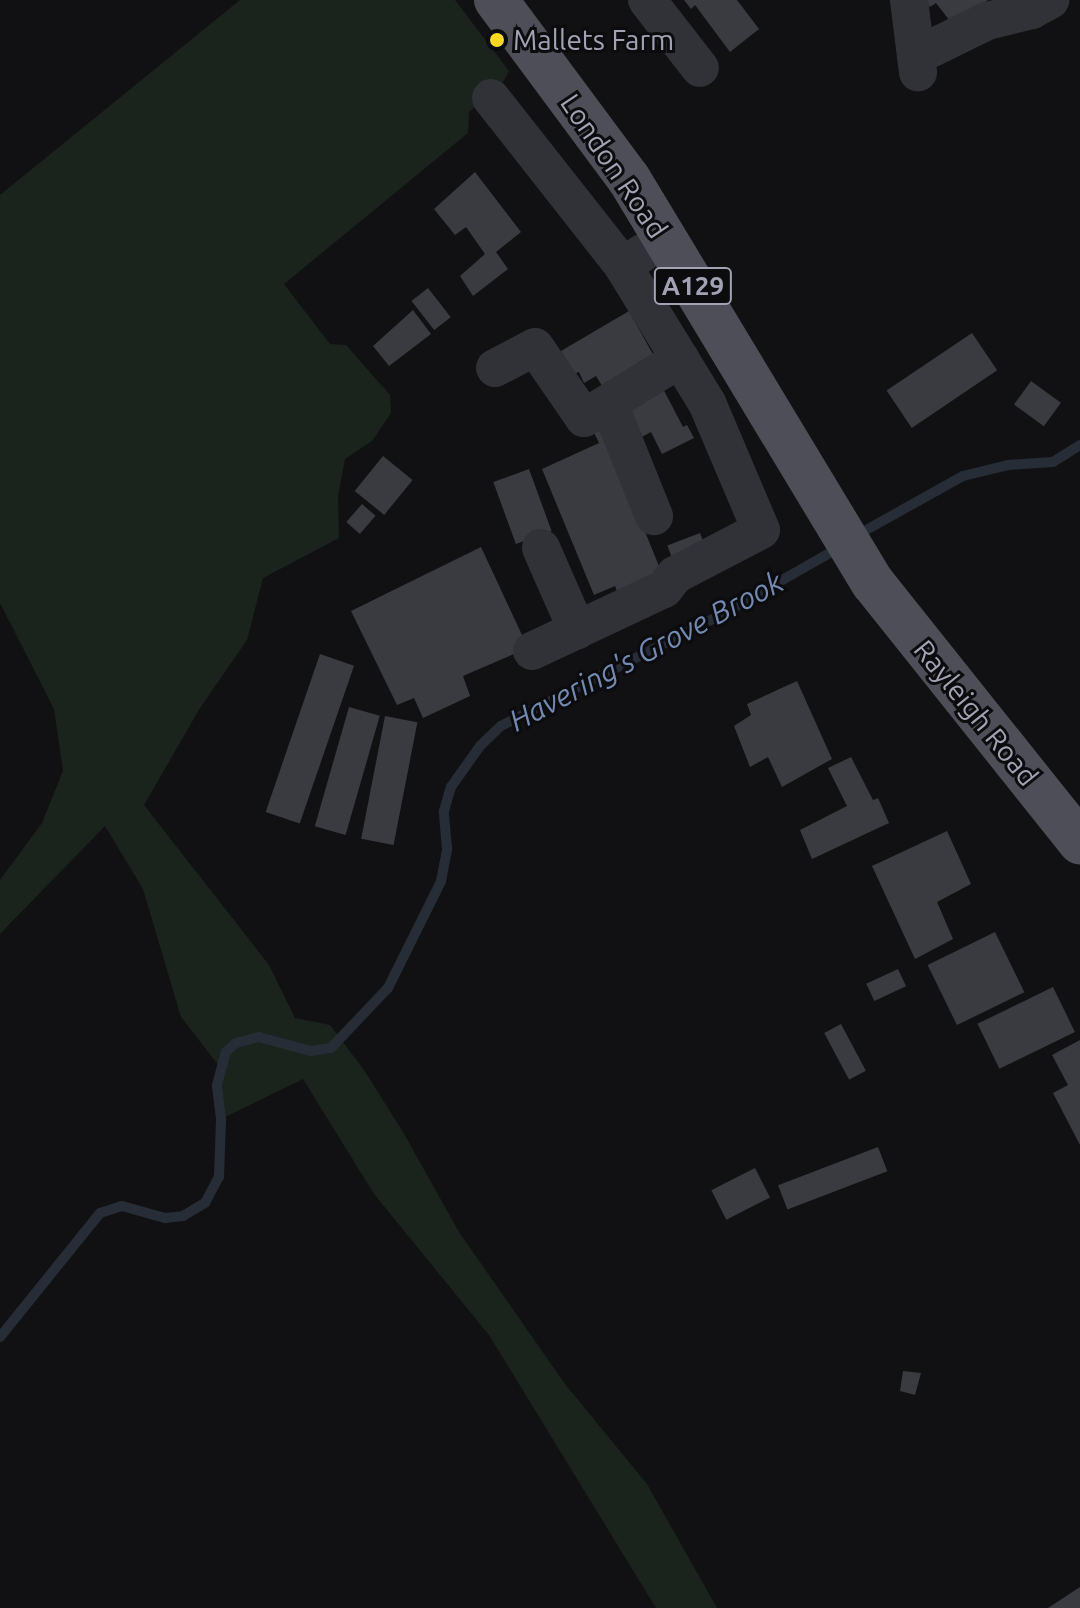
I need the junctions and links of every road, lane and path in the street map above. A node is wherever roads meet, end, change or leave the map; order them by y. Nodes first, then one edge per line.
1 (647, 0) edge
2 (909, 0) edge
3 (1050, 0) edge
4 (502, 2) edge
5 (700, 68) dead end
6 (491, 98) dead end
7 (664, 238) junction
8 (623, 266) junction
9 (680, 359) junction
10 (495, 368) dead end
11 (609, 404) junction
12 (654, 516) dead end
13 (541, 548) dead end
14 (873, 583) joint
15 (577, 630) junction
16 (532, 651) dead end
17 (1080, 842) edge

1 - 5 lane
2 - 3 lane
4 - 7 main road, London Road / A129
6 - 8 lane
7 - 8 lane
7 - 14 main road, London Road / A129
8 - 9 lane
9 - 11 lane
9 - 15 lane
10 - 11 lane
11 - 12 lane
13 - 15 lane
14 - 17 main road, Rayleigh Road / A129
15 - 16 lane

